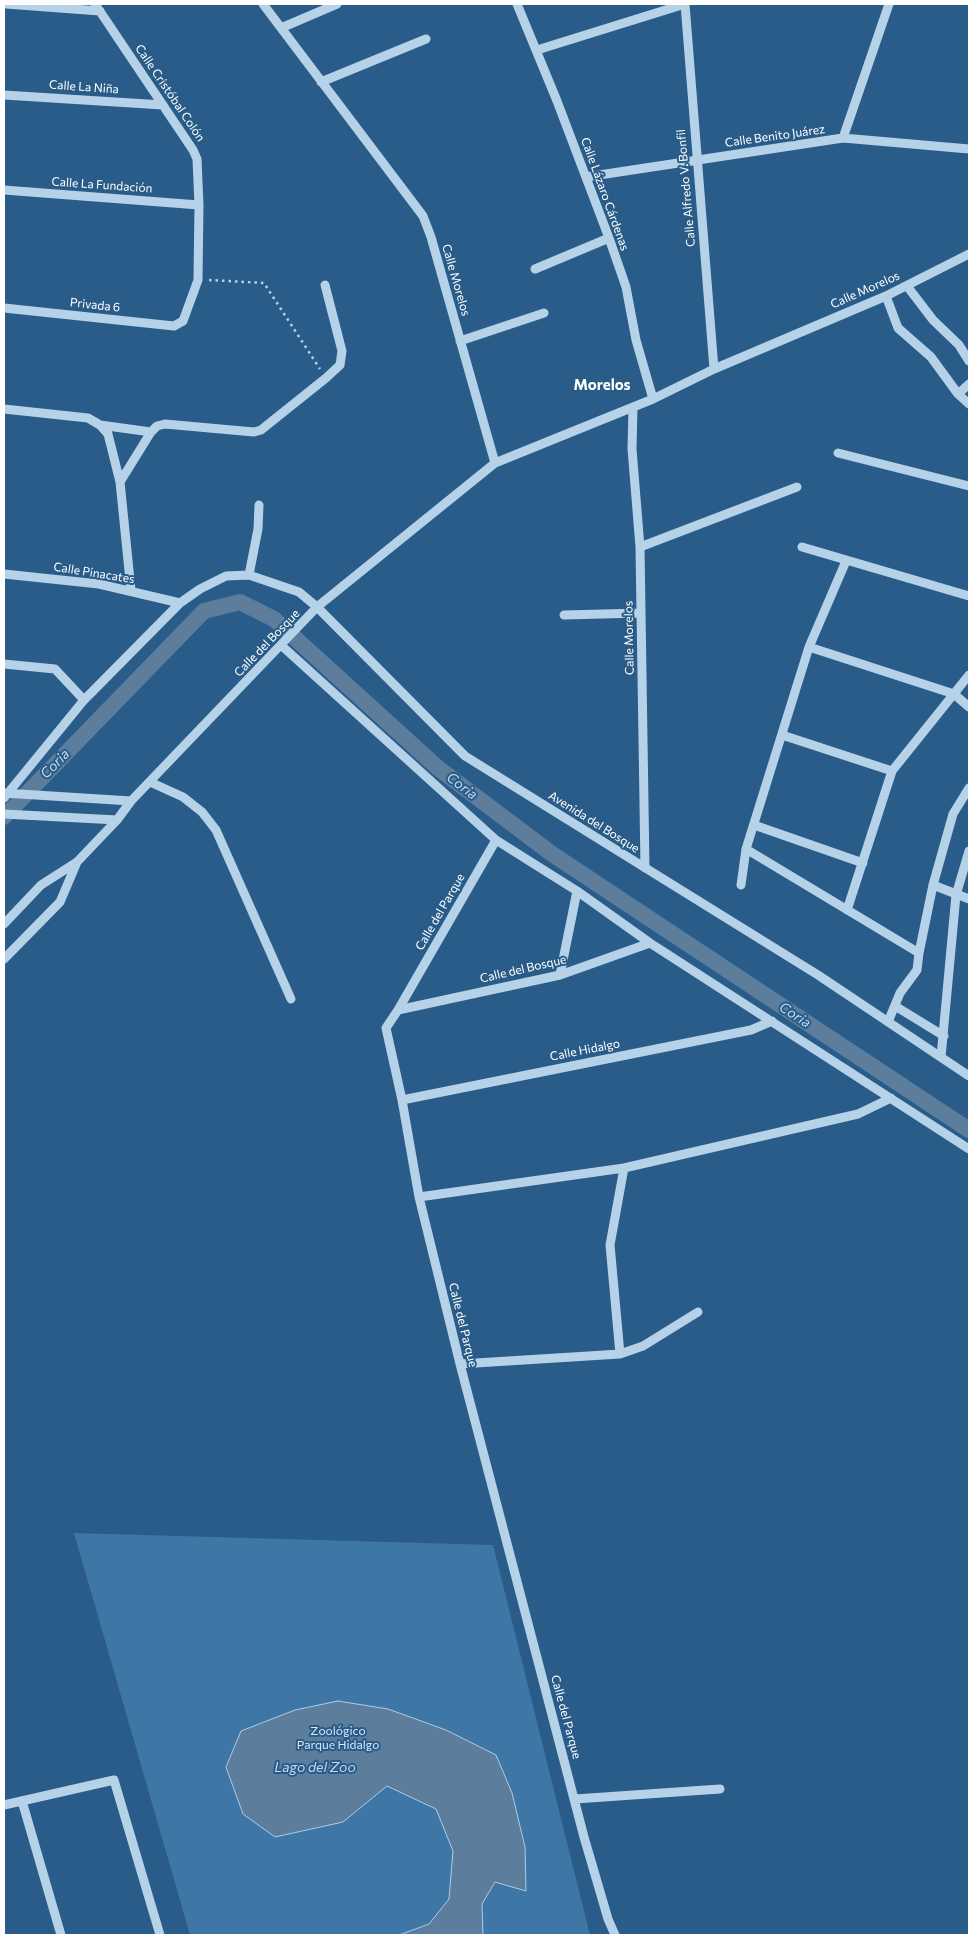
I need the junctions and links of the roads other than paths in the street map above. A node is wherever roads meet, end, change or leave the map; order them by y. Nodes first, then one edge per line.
1 (6, 4) edge
2 (263, 4) edge
3 (337, 4) edge
4 (518, 4) edge
5 (685, 4) edge
6 (889, 4) edge
7 (98, 7) edge
8 (281, 28) junction
9 (426, 39) dead end
10 (537, 50) junction
11 (321, 82) junction
12 (4, 95) edge
13 (163, 105) junction
14 (843, 138) junction
15 (969, 149) edge
16 (696, 160) junction
17 (586, 177) junction
18 (4, 190) edge
19 (199, 205) junction
20 (609, 238) junction
21 (969, 254) edge
22 (535, 269) dead end
23 (325, 285) dead end
24 (907, 286) junction
25 (886, 296) junction
26 (4, 308) edge
27 (544, 313) dead end
28 (183, 322) joint
29 (460, 341) junction
30 (969, 361) edge
31 (714, 370) junction
32 (969, 384) edge
33 (958, 394) junction
34 (653, 399) junction
35 (969, 404) edge
36 (633, 407) junction
37 (4, 409) edge
38 (100, 425) junction
39 (151, 432) junction
40 (838, 453) dead end
41 (495, 462) junction
42 (120, 482) junction
43 (969, 486) edge
44 (797, 488) dead end
45 (259, 505) dead end
46 (640, 547) junction
47 (802, 547) dead end
48 (846, 561) junction
49 (4, 574) edge
50 (249, 575) junction
51 (131, 590) junction
52 (969, 596) edge
53 (180, 603) junction
54 (318, 607) junction
55 (641, 613) junction
56 (564, 616) dead end
57 (282, 646) junction
58 (809, 647) junction
59 (4, 664) edge
60 (969, 675) edge
61 (954, 694) junction
62 (84, 700) junction
63 (969, 707) edge
64 (782, 735) junction
65 (892, 771) junction
66 (150, 782) junction
67 (969, 788) edge
68 (5, 794) edge
69 (131, 801) junction
70 (4, 814) edge
71 (117, 820) junction
72 (754, 825) junction
73 (496, 840) junction
74 (746, 849) junction
75 (969, 851) edge
76 (77, 862) junction
77 (862, 863) junction
78 (645, 868) junction
79 (741, 885) dead end
80 (934, 885) junction
81 (577, 891) junction
82 (956, 895) junction
83 (969, 899) edge
84 (848, 910) junction
85 (4, 924) edge
86 (650, 943) junction
87 (919, 953) junction
88 (4, 959) edge
89 (560, 975) junction
90 (290, 999) dead end
91 (895, 1006) junction
92 (398, 1010) junction
93 (772, 1021) junction
94 (888, 1022) junction
95 (944, 1036) junction
96 (942, 1057) junction
97 (969, 1076) edge
98 (891, 1098) junction
99 (402, 1100) junction
100 (969, 1149) edge
101 (624, 1168) junction
102 (419, 1197) junction
103 (698, 1312) dead end
104 (620, 1354) junction
105 (460, 1364) junction
106 (720, 1789) dead end
107 (575, 1799) junction
108 (22, 1801) junction
109 (4, 1805) edge
110 (61, 1935) edge
111 (160, 1935) edge
112 (615, 1935) edge

1 - 7 street
2 - 8 street, Calle Morelos
3 - 8 street
4 - 10 street, Calle Lázaro Cárdenas
5 - 10 street
5 - 16 street, Calle Alfredo V. Bonfil
6 - 14 street
7 - 13 street, Calle Cristóbal Colón
8 - 11 street, Calle Morelos
9 - 11 street
10 - 17 street, Calle Lázaro Cárdenas
11 - 29 street, Calle Morelos
12 - 13 street, Calle La Niña
13 - 19 street, Calle Cristóbal Colón
14 - 15 street, Calle Benito Juárez
14 - 16 street, Calle Benito Juárez
16 - 17 street, Calle Benito Juárez
16 - 31 street, Calle Alfredo V. Bonfil
17 - 20 street, Calle Lázaro Cárdenas
18 - 19 street, Calle La Fundación
19 - 28 street, Calle Cristóbal Colón
20 - 22 street
20 - 34 street, Calle Lázaro Cárdenas
21 - 24 street, Calle Morelos
23 - 39 street
24 - 25 street, Calle Morelos
24 - 30 street
25 - 31 street, Calle Morelos
25 - 33 street
26 - 28 street, Privada 6
27 - 29 street
29 - 41 street, Calle Morelos
31 - 34 street, Calle Morelos
32 - 33 street
33 - 35 street
34 - 36 street, Calle Morelos
36 - 41 street, Calle Morelos
36 - 46 street, Calle Morelos
37 - 38 street
38 - 39 street
38 - 42 street
39 - 42 street
40 - 43 street
41 - 54 street, Calle del Bosque
42 - 51 street
44 - 46 street
45 - 50 street
46 - 55 street, Calle Morelos
47 - 48 street
48 - 52 street
48 - 58 street
49 - 51 street, Calle Pinacates
50 - 53 street, Avenida del Bosque
50 - 54 street, Avenida del Bosque
51 - 53 street, Calle Pinacates
53 - 62 street
54 - 57 street, Calle del Bosque
54 - 78 street, Avenida del Bosque
55 - 56 street
55 - 78 street, Calle Morelos
57 - 66 street, Calle del Bosque
57 - 73 street
58 - 61 street
58 - 64 street
59 - 62 street
60 - 61 street
61 - 63 street
61 - 65 street
62 - 68 street
64 - 65 street
64 - 72 street
65 - 77 street
66 - 69 street, Calle del Bosque
66 - 90 street
67 - 80 street
68 - 69 street
69 - 71 street, Calle del Bosque
70 - 71 street
71 - 76 street, Calle del Bosque
72 - 74 street
72 - 77 street
73 - 81 street
73 - 92 street, Calle del Parque
74 - 79 street
74 - 84 street
75 - 82 street
76 - 85 street, Calle del Bosque
76 - 88 street, Calle del Bosque
77 - 84 street
78 - 94 street, Avenida del Bosque
80 - 82 street
80 - 87 street
81 - 86 street
81 - 89 street
82 - 83 street
82 - 95 street
84 - 87 street
86 - 89 street, Calle del Bosque
86 - 93 street
87 - 91 street
89 - 92 street, Calle del Bosque
91 - 94 street
91 - 95 street
92 - 99 street, Calle del Parque
93 - 98 street
93 - 99 street, Calle Hidalgo
94 - 96 street, Avenida del Bosque
95 - 96 street
96 - 97 street, Avenida del Bosque
98 - 100 street
98 - 101 street
99 - 102 street, Calle del Parque
101 - 102 street
101 - 104 street
102 - 105 street, Calle del Parque
103 - 104 street
104 - 105 street
105 - 107 street, Calle del Parque
106 - 107 street
107 - 112 street, Calle del Parque
108 - 109 street
108 - 110 street
108 - 111 street

